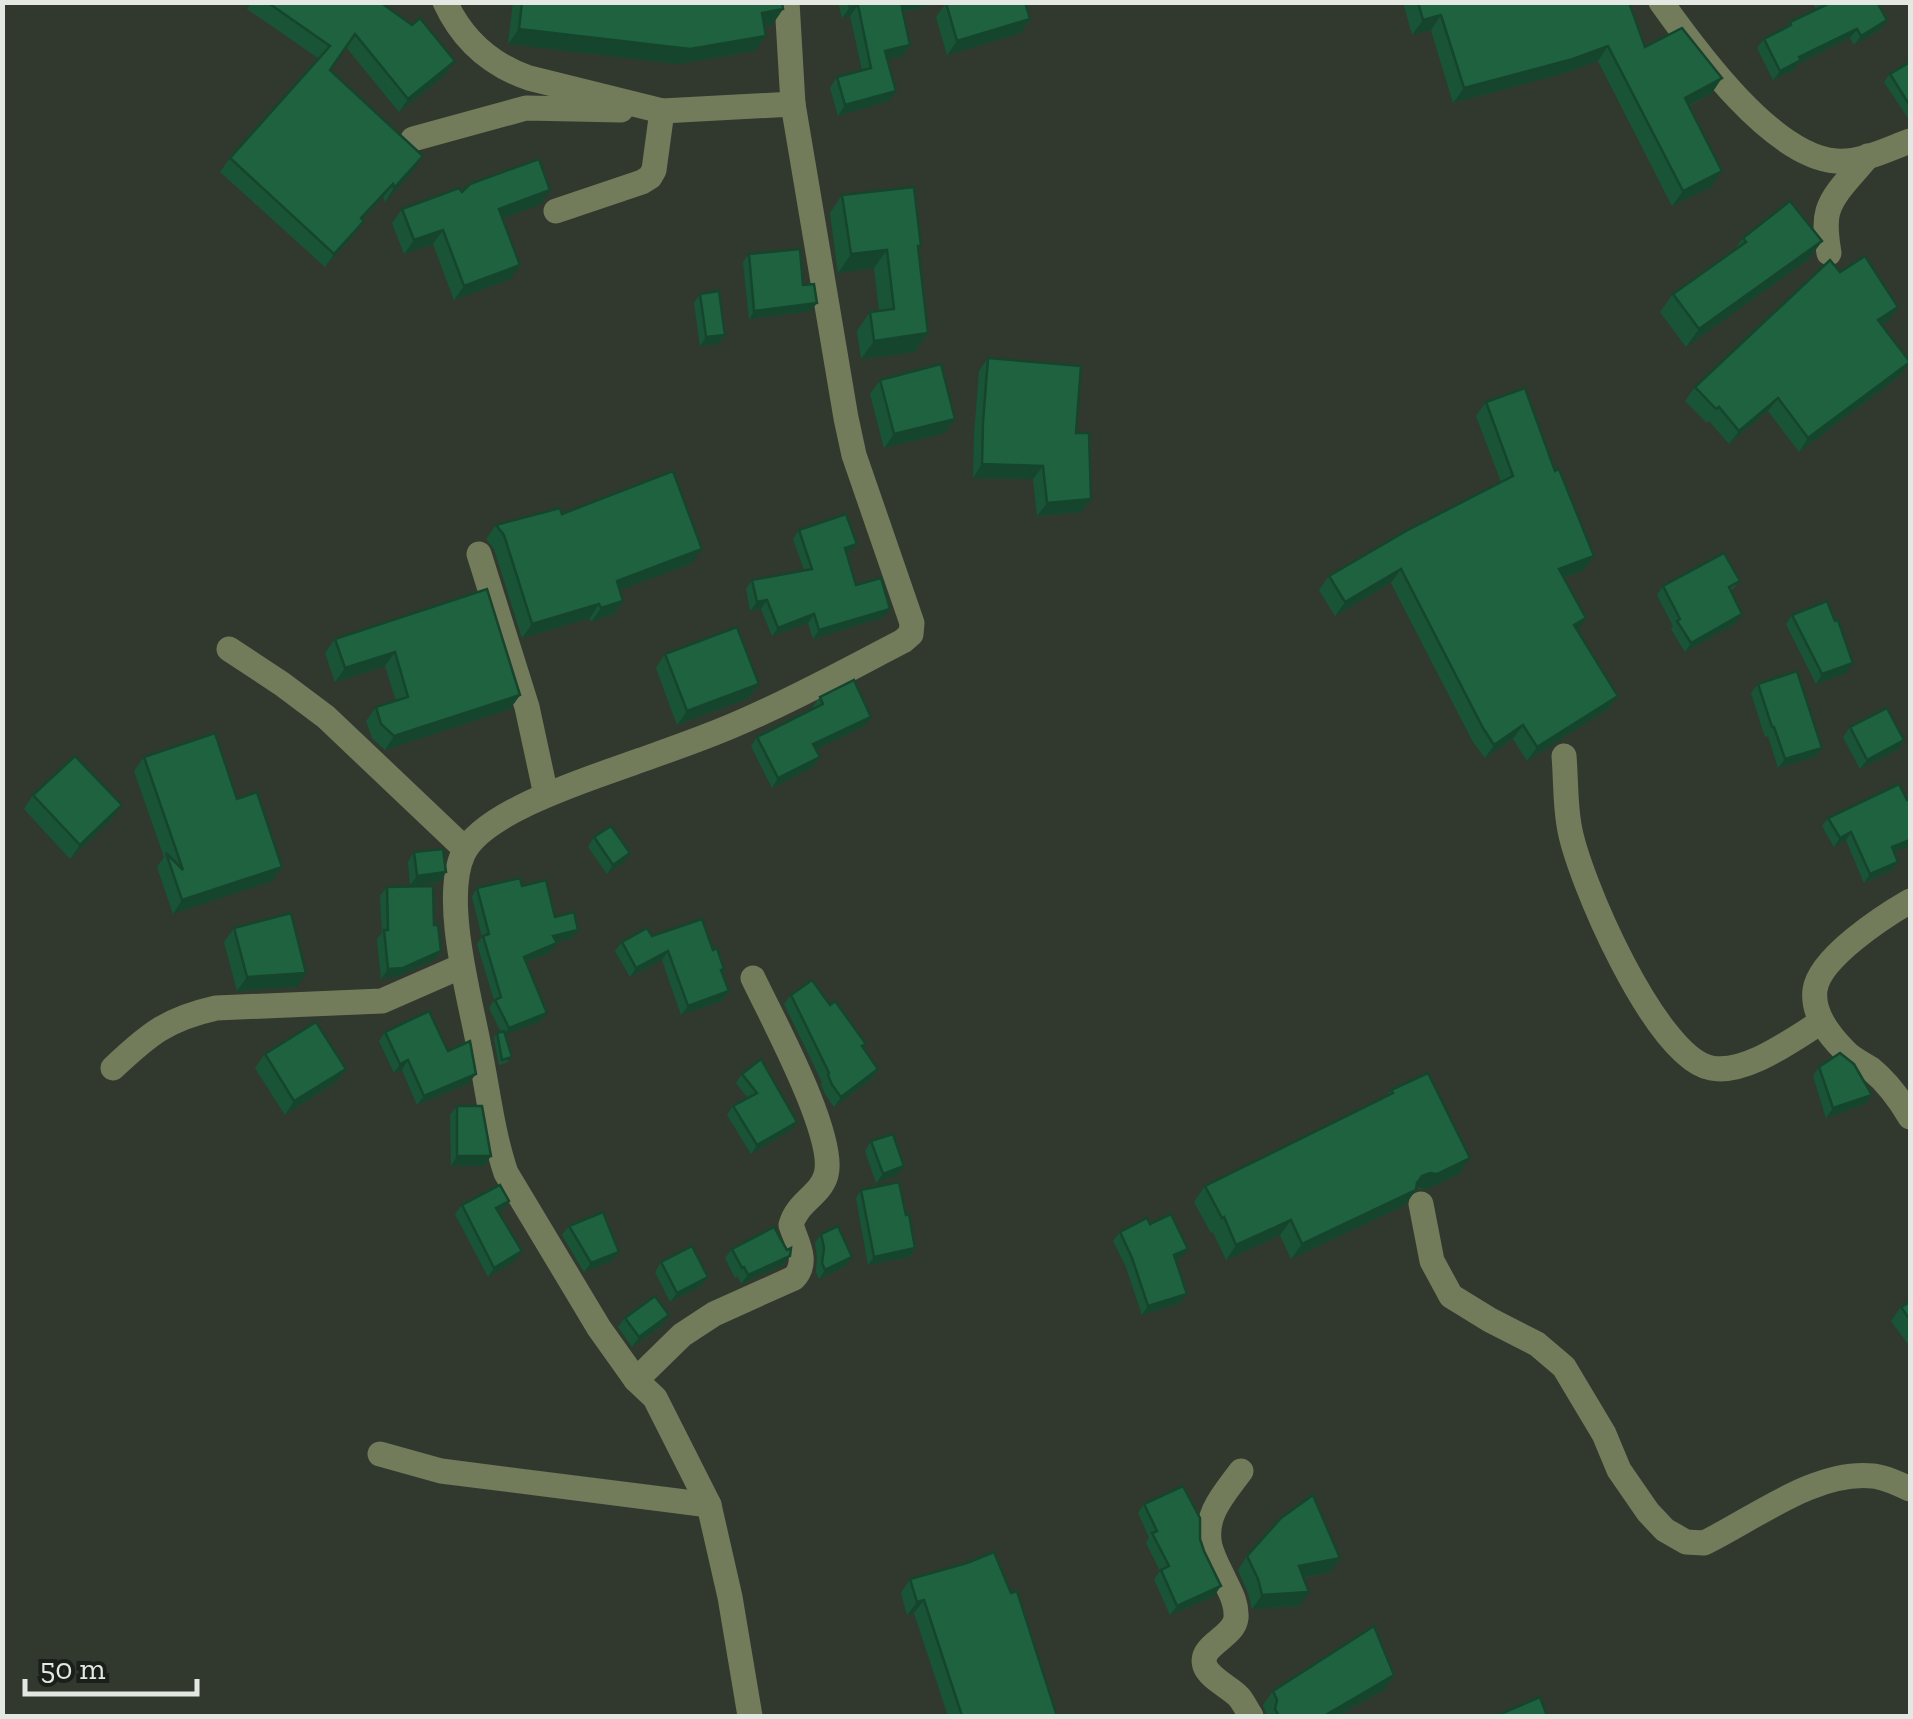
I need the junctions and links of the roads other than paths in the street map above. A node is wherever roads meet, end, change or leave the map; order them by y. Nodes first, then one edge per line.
1 (445, 2) edge
2 (787, 2) edge
3 (1661, 2) edge
4 (794, 104) junction
5 (654, 109) junction
6 (413, 139) dead end
7 (1910, 141) edge
8 (1868, 156) junction
9 (556, 211) dead end
10 (1829, 253) dead end
11 (479, 554) dead end
12 (229, 649) dead end
13 (1564, 756) dead end
14 (546, 795) junction
15 (465, 849) junction
16 (1910, 901) edge
17 (462, 966) junction
18 (753, 978) dead end
19 (1821, 1022) junction
20 (114, 1068) dead end
21 (1910, 1117) edge
22 (1421, 1204) edge
23 (636, 1380) junction
24 (380, 1454) dead end
25 (1241, 1471) dead end
26 (1910, 1488) edge
27 (708, 1505) junction
28 (750, 1716) edge
29 (1251, 1716) edge

1 - 5 street
2 - 4 street
3 - 8 street
4 - 5 street
4 - 14 street
5 - 6 street
5 - 9 street
7 - 8 street
8 - 10 street
11 - 14 street
12 - 15 street
13 - 19 street
14 - 15 street
15 - 17 street
16 - 19 street
17 - 20 street
17 - 23 street
18 - 23 street
19 - 21 street
22 - 26 street
23 - 27 street
24 - 27 street
25 - 29 street
27 - 28 street

